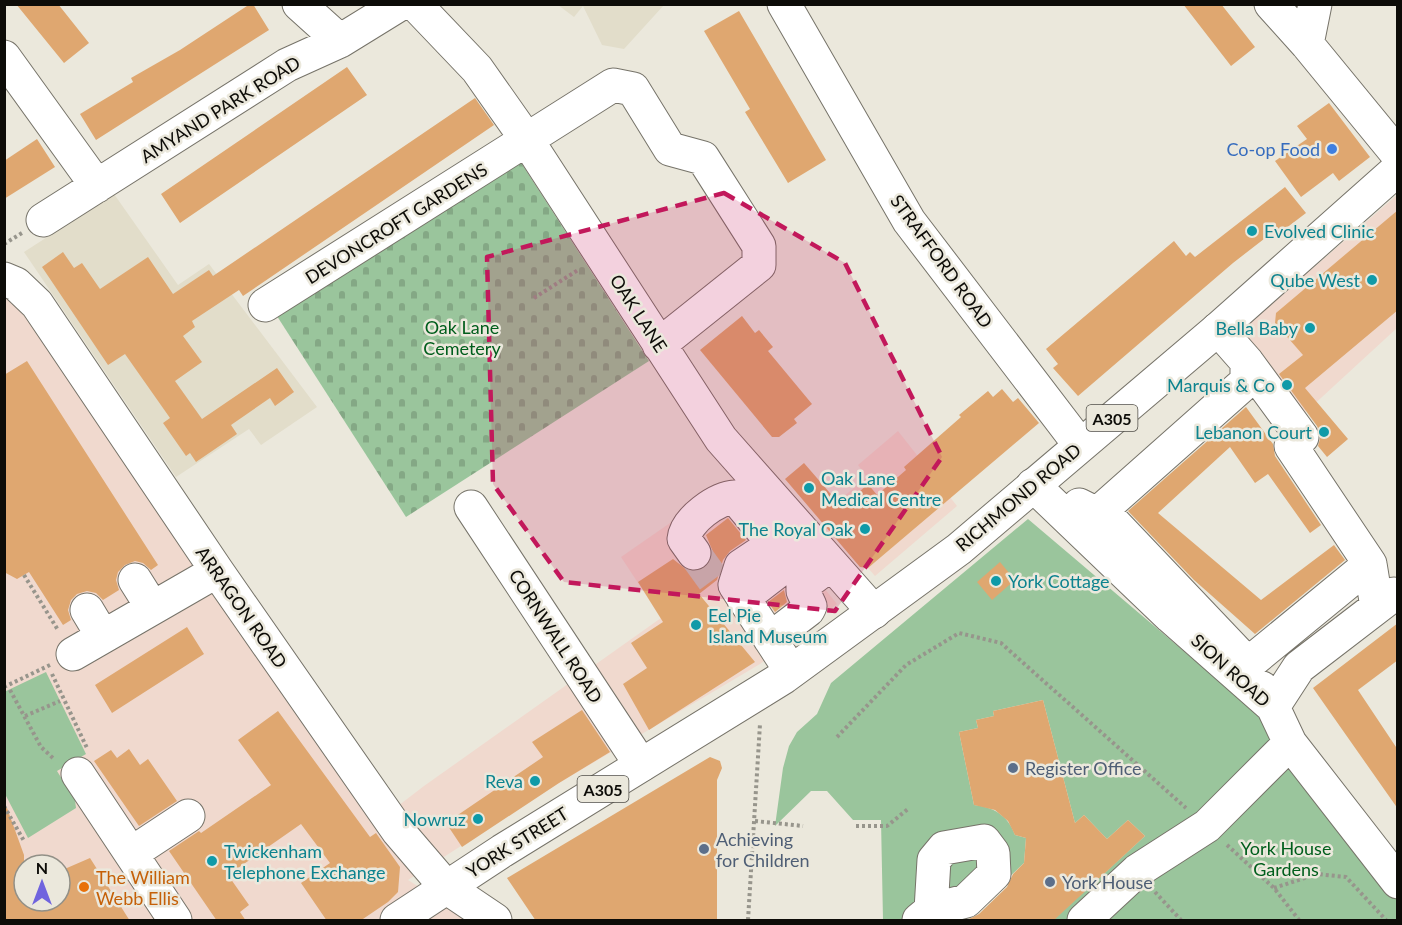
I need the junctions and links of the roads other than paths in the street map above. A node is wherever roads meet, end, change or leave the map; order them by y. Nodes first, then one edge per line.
1 (299, 4) edge
2 (400, 4) edge
3 (415, 4) edge
4 (1271, 4) edge
5 (1315, 4) edge
6 (787, 6) edge
7 (340, 41) junction
8 (1307, 44) junction
9 (4, 57) edge
10 (527, 141) junction
11 (1398, 155) edge
12 (1398, 169) edge
13 (97, 186) junction
14 (43, 220) dead end
15 (4, 279) edge
16 (265, 305) dead end
17 (1218, 329) junction
18 (659, 345) junction
19 (1247, 362) junction
20 (1080, 445) junction
21 (1034, 485) junction
22 (471, 507) dead end
23 (1097, 514) junction
24 (804, 544) junction
25 (694, 553) tunnel mouth
26 (1370, 564) junction
27 (217, 571) junction
28 (1387, 599) edge
29 (744, 605) junction
30 (873, 612) junction
31 (60, 660) road end
32 (1248, 664) junction
33 (791, 671) junction
34 (762, 692) joint
35 (1273, 707) junction
36 (1290, 743) junction
37 (641, 765) junction
38 (78, 774) road end
39 (188, 816) dead end
40 (132, 853) junction
41 (1392, 863) edge
42 (446, 887) junction
43 (175, 921) edge
44 (397, 921) edge
45 (495, 921) edge
46 (1084, 921) edge

1 - 7 street
2 - 7 street, AMYAND PARK ROAD
3 - 10 street, OAK LANE
4 - 8 street
5 - 8 street
6 - 20 street, STRAFFORD ROAD
7 - 13 street, AMYAND PARK ROAD
8 - 11 street
9 - 13 street
10 - 16 street, DEVONCROFT GARDENS
10 - 18 street, OAK LANE
10 - 18 street, DEVONCROFT GARDENS
12 - 17 street, RICHMOND ROAD / A305
13 - 14 street, AMYAND PARK ROAD
15 - 27 street, ARRAGON ROAD
17 - 19 street
17 - 20 street, RICHMOND ROAD / A305
18 - 24 street, OAK LANE
19 - 23 street
19 - 26 street
20 - 21 street, RICHMOND ROAD / A305
21 - 23 street
21 - 30 street, RICHMOND ROAD / A305
21 - 35 street, SION ROAD
22 - 37 street, CORNWALL ROAD
23 - 32 street
24 - 25 street
24 - 29 street
24 - 29 street
24 - 30 street, OAK LANE
26 - 28 street
26 - 32 street
27 - 31 street
27 - 42 street, ARRAGON ROAD
28 - 35 street
29 - 33 street
30 - 33 street, RICHMOND ROAD / A305
32 - 35 street
33 - 34 street, RICHMOND ROAD / A305
34 - 37 street, YORK STREET / A305
35 - 36 street, SION ROAD
36 - 41 street, SION ROAD
36 - 46 street
37 - 42 street, YORK STREET / A305
38 - 40 street
39 - 40 street
40 - 43 street
42 - 44 street, YORK STREET / A305
42 - 45 street, ARRAGON ROAD

